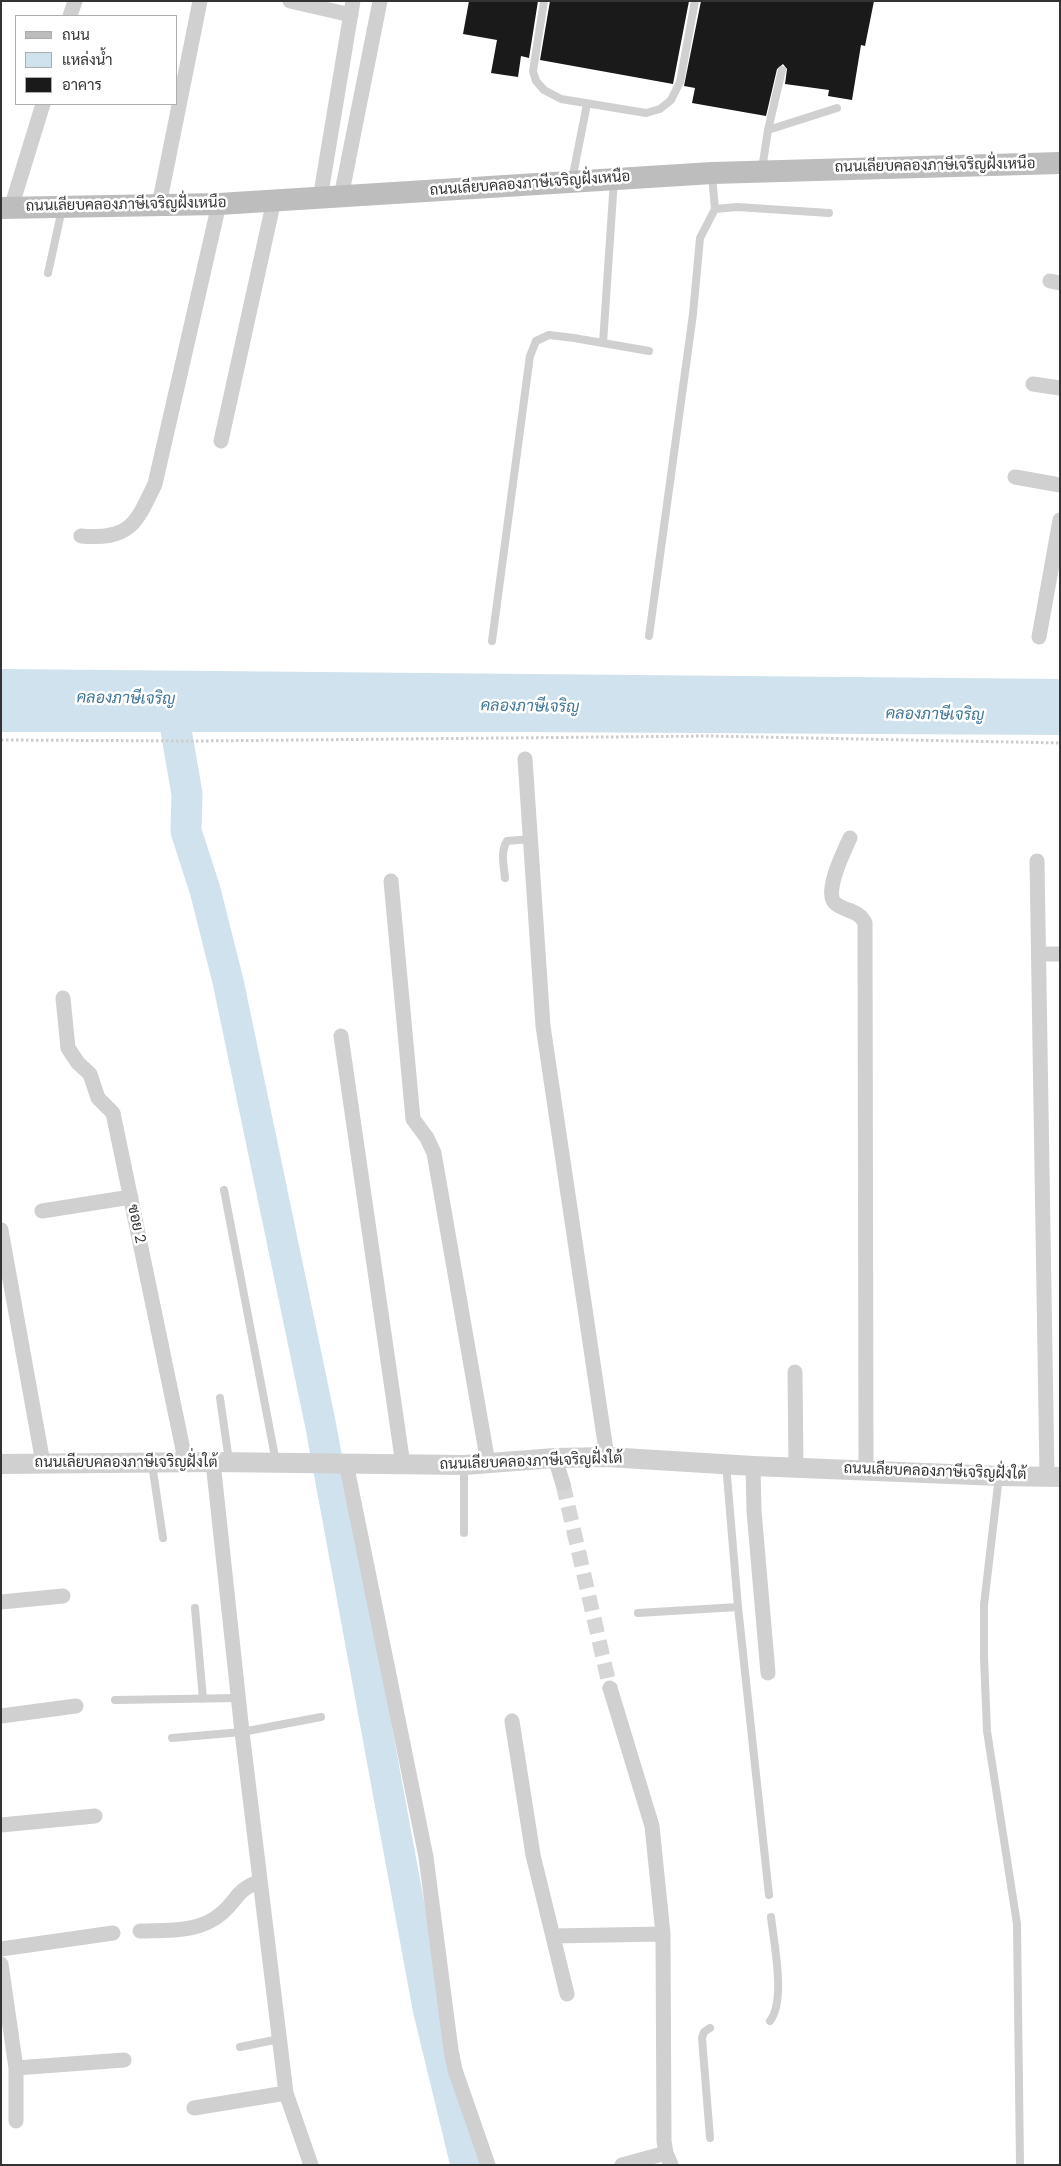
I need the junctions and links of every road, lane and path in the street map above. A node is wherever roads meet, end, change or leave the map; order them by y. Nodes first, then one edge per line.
1 (75, 1) edge
2 (200, 1) edge
3 (290, 1) edge
4 (380, 1) edge
5 (544, 1) edge
6 (695, 1) edge
7 (352, 8) edge
8 (70, 15) edge
9 (782, 70) dead end
10 (587, 104) junction
11 (43, 105) edge
12 (837, 108) dead end
13 (768, 130) junction
14 (1060, 163) edge
15 (762, 171) junction
16 (712, 173) junction
17 (614, 179) junction
18 (572, 182) junction
19 (330, 198) junction
20 (274, 200) junction
21 (219, 204) junction
22 (159, 205) junction
23 (62, 207) junction
24 (6, 208) edge
25 (715, 209) junction
26 (829, 213) dead end
27 (48, 273) dead end
28 (603, 343) junction
29 (650, 351) dead end
30 (1033, 384) dead end
31 (1060, 388) edge
32 (222, 441) dead end
33 (1015, 477) dead end
34 (1060, 485) edge
35 (1060, 520) edge
36 (81, 536) dead end
37 (649, 636) dead end
38 (1039, 637) dead end
39 (492, 641) dead end
40 (1, 740) edge
41 (1060, 743) edge
42 (524, 760) dead end
43 (850, 838) dead end
44 (531, 839) junction
45 (1037, 861) dead end
46 (505, 878) dead end
47 (391, 881) dead end
48 (1039, 954) junction
49 (1060, 954) edge
50 (63, 998) dead end
51 (341, 1036) dead end
52 (224, 1190) dead end
53 (131, 1197) junction
54 (42, 1211) dead end
55 (1, 1230) edge
56 (795, 1372) dead end
57 (220, 1398) dead end
58 (607, 1457) junction
59 (555, 1458) junction
60 (221, 1462) junction
61 (43, 1463) junction
62 (488, 1463) junction
63 (726, 1463) junction
64 (1, 1464) edge
65 (152, 1464) junction
66 (186, 1464) junction
67 (277, 1464) junction
68 (336, 1464) junction
69 (403, 1465) junction
70 (464, 1466) junction
71 (753, 1466) junction
72 (796, 1466) junction
73 (866, 1470) junction
74 (999, 1476) junction
75 (1053, 1477) edge
76 (563, 1484) tunnel mouth
77 (464, 1533) dead end
78 (163, 1538) dead end
79 (64, 1596) dead end
80 (1, 1602) edge
81 (738, 1607) junction
82 (195, 1608) dead end
83 (638, 1613) dead end
84 (768, 1673) dead end
85 (610, 1688) tunnel mouth
86 (238, 1698) junction
87 (203, 1699) junction
88 (115, 1700) dead end
89 (76, 1706) dead end
90 (1, 1716) edge
91 (321, 1717) dead end
92 (512, 1721) dead end
93 (242, 1732) junction
94 (172, 1738) dead end
95 (95, 1816) dead end
96 (1, 1825) edge
97 (260, 1881) junction
98 (769, 1895) dead end
99 (771, 1917) dead end
100 (140, 1930) dead end
101 (113, 1933) dead end
102 (663, 1934) junction
103 (554, 1936) junction
104 (1, 1949) edge
105 (1, 1964) edge
106 (568, 1994) dead end
107 (770, 2021) dead end
108 (710, 2028) dead end
109 (279, 2039) junction
110 (240, 2047) dead end
111 (124, 2060) dead end
112 (16, 2068) junction
113 (286, 2093) junction
114 (194, 2108) dead end
115 (16, 2121) dead end
116 (710, 2138) dead end
117 (668, 2159) edge
118 (310, 2165) edge
119 (488, 2165) edge
120 (622, 2165) edge
121 (1020, 2165) edge

1 - 8 street
2 - 22 street
3 - 7 street
4 - 19 street
5 - 10 lane
6 - 10 lane
7 - 19 street
9 - 13 lane
10 - 18 lane
11 - 24 street
12 - 13 lane
13 - 15 lane
14 - 15 main road, ถนนเลียบคลองภาษีเจริญฝั่งเหนือ
15 - 16 main road, ถนนเลียบคลองภาษีเจริญฝั่งเหนือ
16 - 17 main road, ถนนเลียบคลองภาษีเจริญฝั่งเหนือ
16 - 25 lane
17 - 18 main road, ถนนเลียบคลองภาษีเจริญฝั่งเหนือ
17 - 28 lane
18 - 19 main road, ถนนเลียบคลองภาษีเจริญฝั่งเหนือ
19 - 20 main road, ถนนเลียบคลองภาษีเจริญฝั่งเหนือ
20 - 21 main road, ถนนเลียบคลองภาษีเจริญฝั่งเหนือ
20 - 32 street
21 - 22 main road, ถนนเลียบคลองภาษีเจริญฝั่งเหนือ
21 - 36 street
22 - 23 main road, ถนนเลียบคลองภาษีเจริญฝั่งเหนือ
23 - 24 main road, ถนนเลียบคลองภาษีเจริญฝั่งเหนือ
23 - 27 lane
25 - 26 lane
25 - 37 lane
28 - 29 lane
28 - 39 lane
30 - 31 street
33 - 34 street
35 - 38 street
40 - 41 path
42 - 44 street
43 - 73 street
44 - 46 lane
44 - 58 street
45 - 48 street
47 - 62 street
48 - 49 street
48 - 75 street
50 - 53 street, ซอย 2
51 - 69 street
52 - 67 lane
53 - 54 street
53 - 66 street, ซอย 2
55 - 61 street
56 - 72 street
57 - 60 lane
58 - 59 street, ถนนเลียบคลองภาษีเจริญฝั่งใต้
58 - 63 street, ถนนเลียบคลองภาษีเจริญฝั่งใต้
59 - 62 street, ถนนเลียบคลองภาษีเจริญฝั่งใต้
59 - 76 street
60 - 66 street, ถนนเลียบคลองภาษีเจริญฝั่งใต้
60 - 67 street, ถนนเลียบคลองภาษีเจริญฝั่งใต้
60 - 86 street
61 - 64 street, ถนนเลียบคลองภาษีเจริญฝั่งใต้
61 - 65 street, ถนนเลียบคลองภาษีเจริญฝั่งใต้
62 - 70 street, ถนนเลียบคลองภาษีเจริญฝั่งใต้
63 - 71 street, ถนนเลียบคลองภาษีเจริญฝั่งใต้
63 - 81 lane
65 - 66 street, ถนนเลียบคลองภาษีเจริญฝั่งใต้
65 - 78 lane
67 - 68 street, ถนนเลียบคลองภาษีเจริญฝั่งใต้
68 - 69 street, ถนนเลียบคลองภาษีเจริญฝั่งใต้
68 - 119 street
69 - 70 street, ถนนเลียบคลองภาษีเจริญฝั่งใต้
70 - 77 lane
71 - 72 street, ถนนเลียบคลองภาษีเจริญฝั่งใต้
71 - 84 street
72 - 73 street, ถนนเลียบคลองภาษีเจริญฝั่งใต้
73 - 74 street, ถนนเลียบคลองภาษีเจริญฝั่งใต้
74 - 75 street, ถนนเลียบคลองภาษีเจริญฝั่งใต้
74 - 121 lane
79 - 80 street
81 - 83 lane
81 - 98 lane
82 - 87 lane
85 - 102 street
86 - 87 lane
86 - 93 street
87 - 88 lane
89 - 90 street
91 - 93 lane
92 - 103 street
93 - 94 lane
93 - 97 street
95 - 96 street
97 - 100 street
97 - 109 street
99 - 107 lane
101 - 104 street
102 - 103 street
102 - 117 street
103 - 106 street
105 - 112 street
108 - 116 lane
109 - 110 lane
109 - 113 street
111 - 112 street
112 - 115 street
113 - 114 street
113 - 118 street
117 - 120 street

